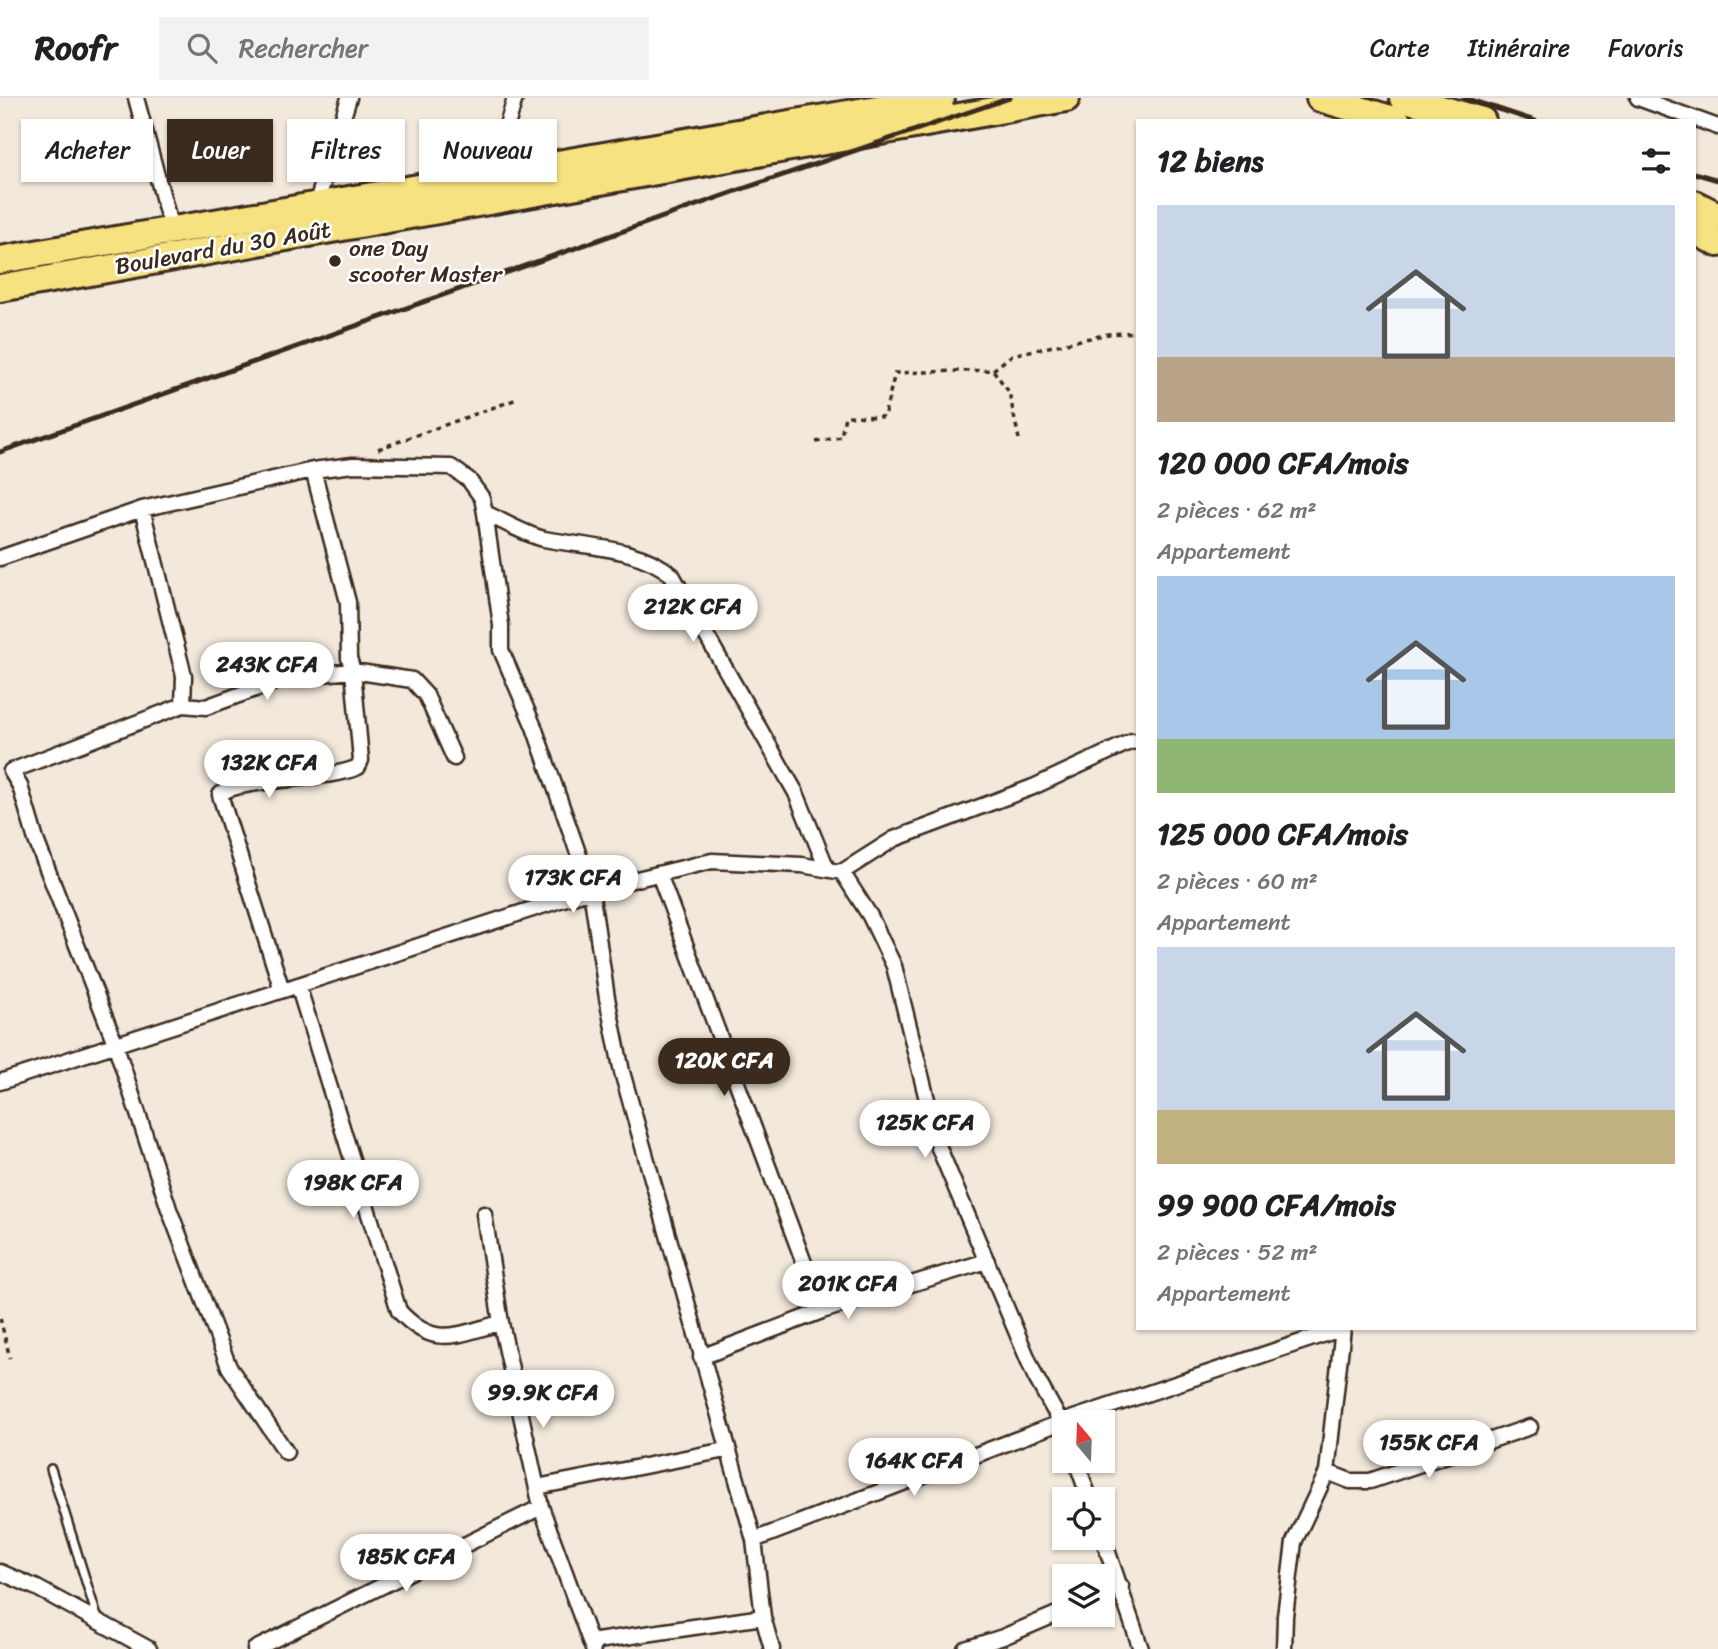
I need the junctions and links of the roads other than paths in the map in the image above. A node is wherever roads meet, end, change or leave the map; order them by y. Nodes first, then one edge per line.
1 (136, 98) edge
2 (349, 98) edge
3 (515, 98) edge
4 (941, 98) edge
5 (1066, 98) edge
6 (1320, 98) edge
7 (1404, 98) edge
8 (1639, 98) edge
9 (509, 119) edge
10 (1389, 119) edge
11 (1475, 119) edge
12 (1718, 127) edge
13 (557, 163) edge
14 (447, 182) edge
15 (316, 205) junction
16 (1696, 205) edge
17 (1718, 216) edge
18 (172, 231) junction
19 (1696, 231) edge
20 (1718, 243) edge
21 (0, 260) edge
22 (0, 288) edge
23 (313, 470) junction
24 (142, 509) junction
25 (485, 513) junction
26 (0, 558) edge
27 (353, 671) junction
28 (183, 705) junction
29 (1136, 742) edge
30 (454, 758) dead end
31 (6, 773) edge
32 (834, 870) junction
33 (659, 874) junction
34 (591, 890) junction
35 (298, 985) junction
36 (282, 990) junction
37 (115, 1043) junction
38 (0, 1082) edge
39 (484, 1213) dead end
40 (987, 1261) junction
41 (822, 1311) junction
42 (501, 1323) junction
43 (1337, 1330) edge
44 (1343, 1330) edge
45 (701, 1357) junction
46 (1054, 1410) edge
47 (1106, 1410) edge
48 (1530, 1427) dead end
49 (1052, 1429) edge
50 (726, 1450) junction
51 (286, 1452) dead end
52 (51, 1469) dead end
53 (1326, 1472) junction
54 (537, 1487) junction
55 (541, 1507) junction
56 (754, 1540) junction
57 (1108, 1550) edge
58 (0, 1572) edge
59 (1121, 1586) junction
60 (1115, 1589) edge
61 (1052, 1616) edge
62 (764, 1617) junction
63 (99, 1624) junction
64 (592, 1645) edge
65 (149, 1649) edge
66 (255, 1649) edge
67 (772, 1649) edge
68 (965, 1649) edge
69 (1141, 1649) edge
70 (1284, 1649) edge

1 - 18 street
2 - 15 street
3 - 9 street
4 - 13 highway, Boulevard du 30 Août
5 - 22 highway, Boulevard du 30 Août
6 - 10 highway
7 - 11 highway
8 - 12 street
14 - 15 highway, Boulevard du 30 Août
15 - 18 highway, Boulevard du 30 Août
16 - 17 highway
18 - 21 highway, Boulevard du 30 Août
19 - 20 highway
23 - 24 street
23 - 25 street
23 - 27 street
24 - 26 street
24 - 28 street
25 - 32 street
25 - 34 street
27 - 28 street
27 - 30 street
27 - 36 street
28 - 31 street
29 - 32 street
31 - 37 street
32 - 33 street
32 - 40 street
33 - 34 street
33 - 41 street
34 - 35 street
34 - 45 street
35 - 36 street
35 - 42 street
36 - 37 street
37 - 38 street
37 - 51 street
39 - 42 street
40 - 41 street
40 - 46 street
41 - 45 street
42 - 54 street
43 - 47 street
44 - 53 street
45 - 50 street
48 - 53 street
49 - 56 street
50 - 54 street
50 - 56 street
52 - 63 lane
53 - 70 street
54 - 55 street
55 - 64 street
55 - 66 street
56 - 62 street
57 - 59 street
58 - 63 street
59 - 60 street
59 - 69 street
61 - 68 street
62 - 64 street
62 - 67 street
63 - 65 street

